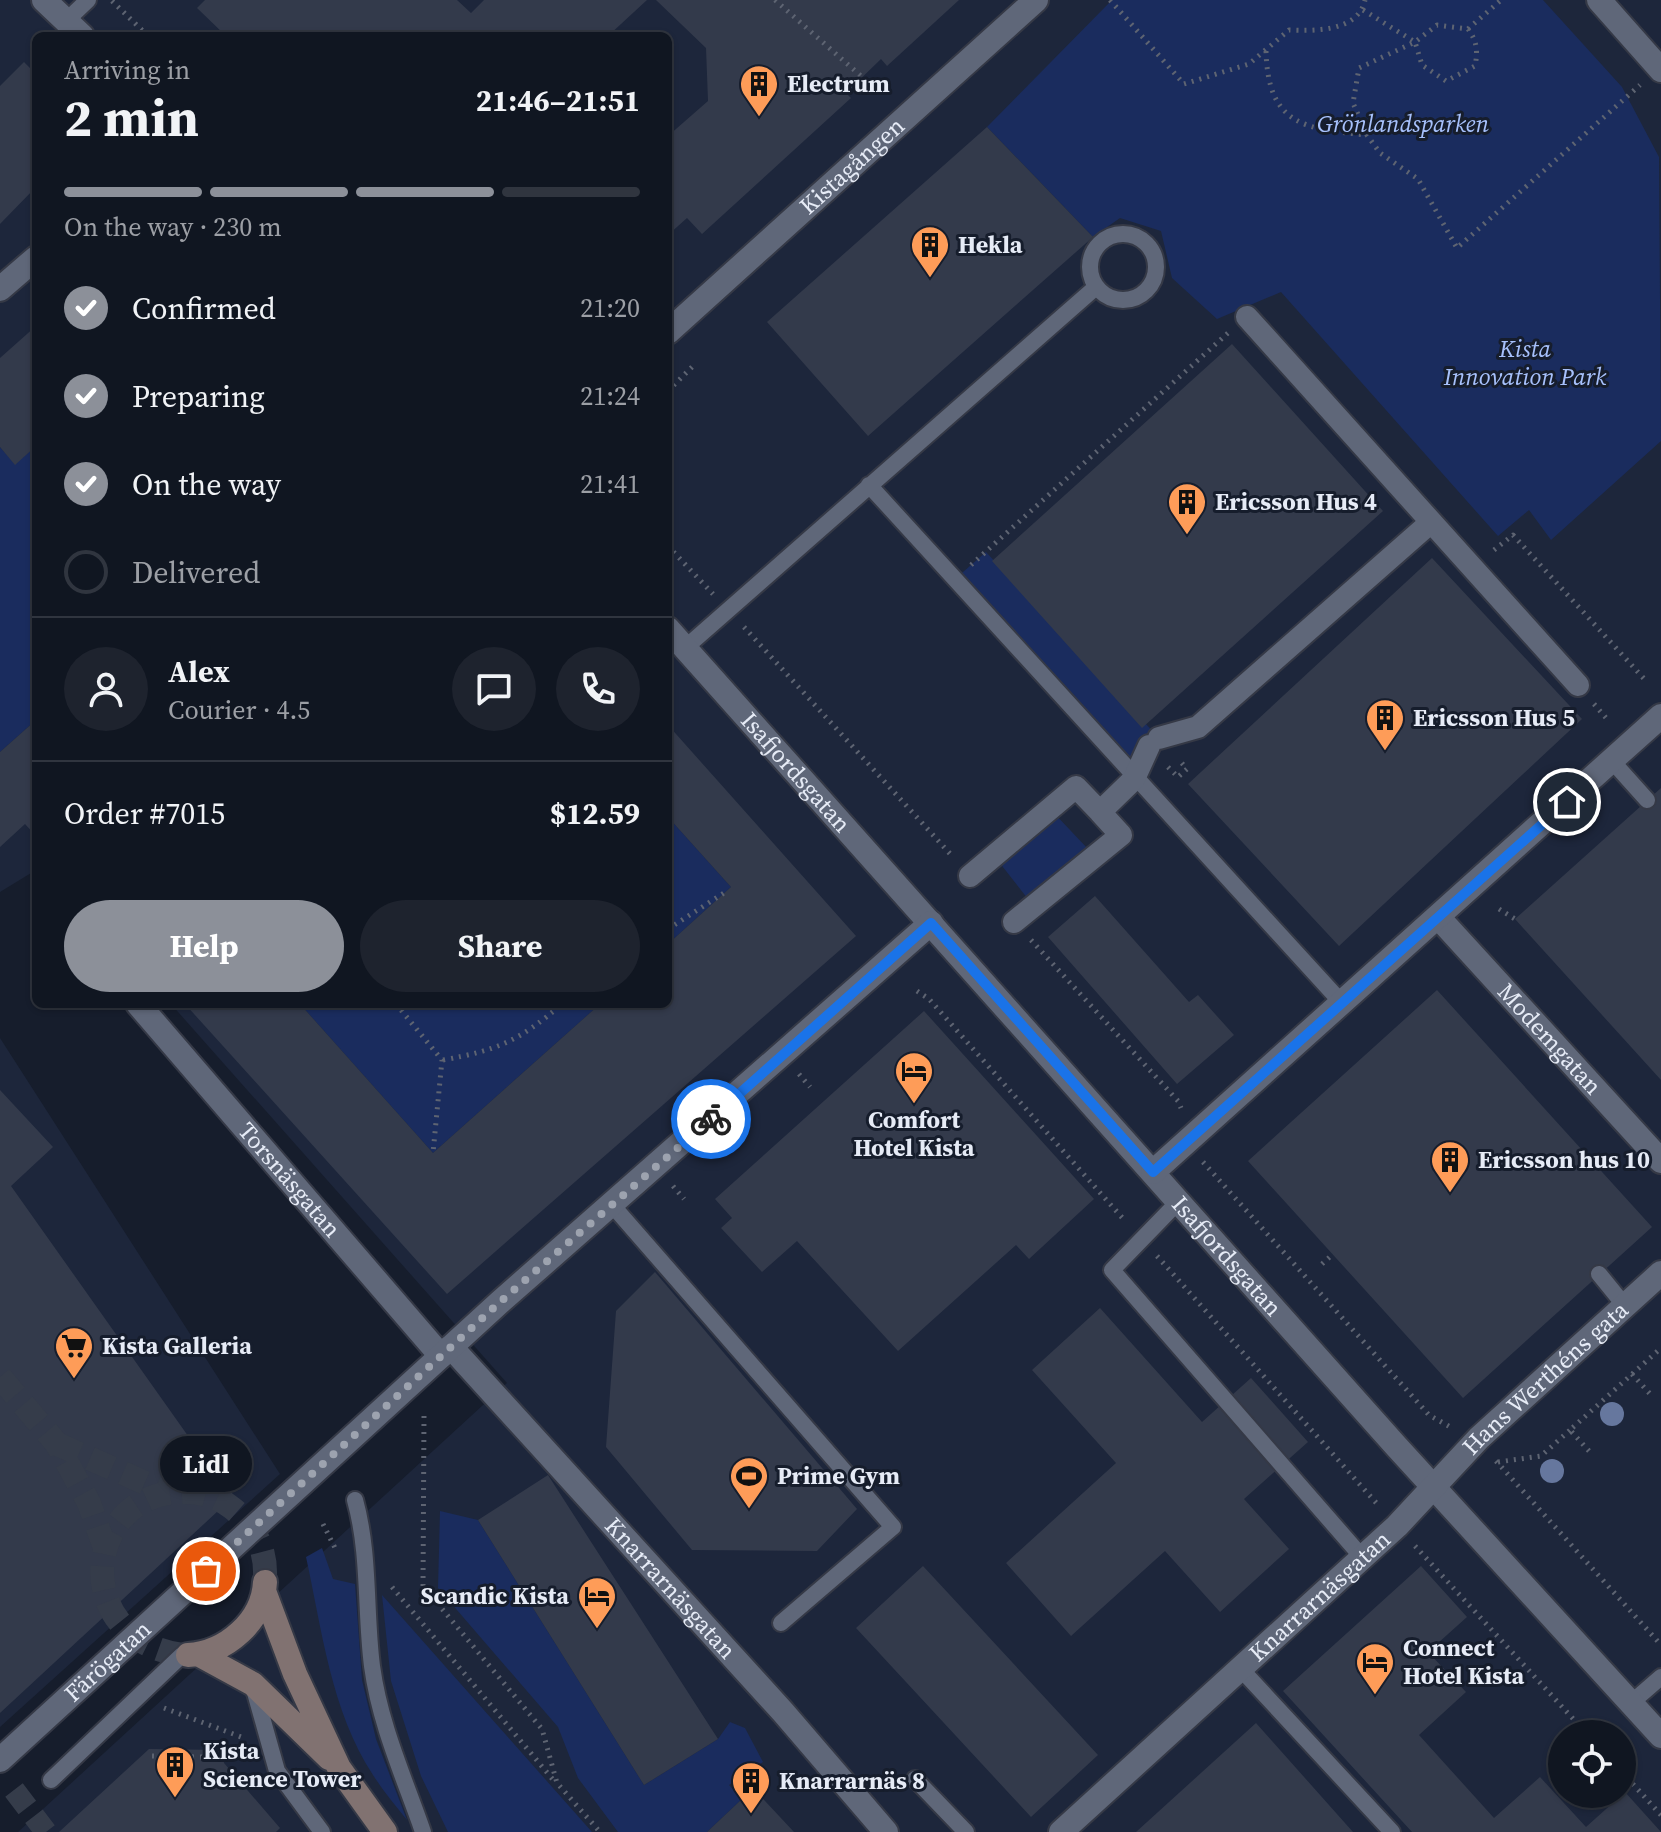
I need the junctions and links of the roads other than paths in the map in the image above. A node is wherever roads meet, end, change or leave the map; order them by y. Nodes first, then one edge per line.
1 (44, 0) edge
2 (88, 0) edge
3 (1036, 0) edge
4 (1599, 0) edge
5 (74, 29) edge
6 (1661, 70) edge
7 (32, 261) edge
8 (1096, 287) junction
9 (0, 289) edge
10 (1247, 317) road end
11 (672, 328) edge
12 (869, 485) junction
13 (1430, 523) junction
14 (672, 633) edge
15 (685, 648) junction
16 (1578, 685) dead end
17 (1661, 716) edge
18 (1612, 761) junction
19 (1134, 779) junction
20 (1647, 800) dead end
21 (1100, 812) junction
22 (970, 876) road end
23 (1439, 918) junction
24 (1014, 922) road end
25 (931, 923) junction
26 (1342, 1003) junction
27 (142, 1008) edge
28 (1661, 1161) edge
29 (1153, 1172) junction
30 (1179, 1201) junction
31 (613, 1206) junction
32 (1661, 1273) edge
33 (1599, 1274) dead end
34 (1625, 1306) junction
35 (446, 1352) junction
36 (1434, 1488) junction
37 (355, 1500) dead end
38 (1362, 1557) junction
39 (781, 1623) dead end
40 (190, 1655) junction
41 (1239, 1667) junction
42 (1661, 1677) edge
43 (253, 1684) junction
44 (1631, 1703) junction
45 (1661, 1736) edge
46 (0, 1760) edge
47 (339, 1768) junction
48 (915, 1779) dead end
49 (51, 1780) dead end
50 (322, 1832) edge
51 (385, 1832) edge
52 (423, 1832) edge
53 (886, 1832) edge
54 (966, 1832) edge
55 (1061, 1832) edge
56 (1392, 1832) edge

1 - 5 street
2 - 5 lane
3 - 11 street, Kistagången
4 - 6 street
7 - 9 street
8 - 8 lane
8 - 12 lane
10 - 13 street
12 - 15 lane
12 - 19 lane
13 - 16 street
13 - 19 street
14 - 15 street, Isafjordsgatan
15 - 25 street, Isafjordsgatan
17 - 18 street
18 - 20 lane
18 - 23 street
19 - 21 street
19 - 26 lane
21 - 22 street
21 - 24 street
23 - 26 street
23 - 28 street, Modemgatan
25 - 29 street, Isafjordsgatan
25 - 31 street, Färögatan
26 - 29 street
27 - 35 street, Torsnäsgatan
29 - 30 street, Isafjordsgatan
30 - 36 street, Isafjordsgatan
30 - 38 lane
31 - 35 street, Färögatan
31 - 39 lane
32 - 34 street, Hans Werthéns gata
33 - 34 lane
34 - 36 street, Hans Werthéns gata
35 - 46 street, Färögatan
35 - 53 street, Knarrarnäsgatan
36 - 38 street, Knarrarnäsgatan
36 - 44 street, Isafjordsgatan
37 - 52 lane
38 - 41 street, Knarrarnäsgatan
40 - 43 main road
40 - 47 main road
40 - 49 lane
41 - 55 street, Knarrarnäsgatan
41 - 56 lane
42 - 44 lane
43 - 47 main road
43 - 50 lane
44 - 45 street, Isafjordsgatan
47 - 51 main road
48 - 54 lane

